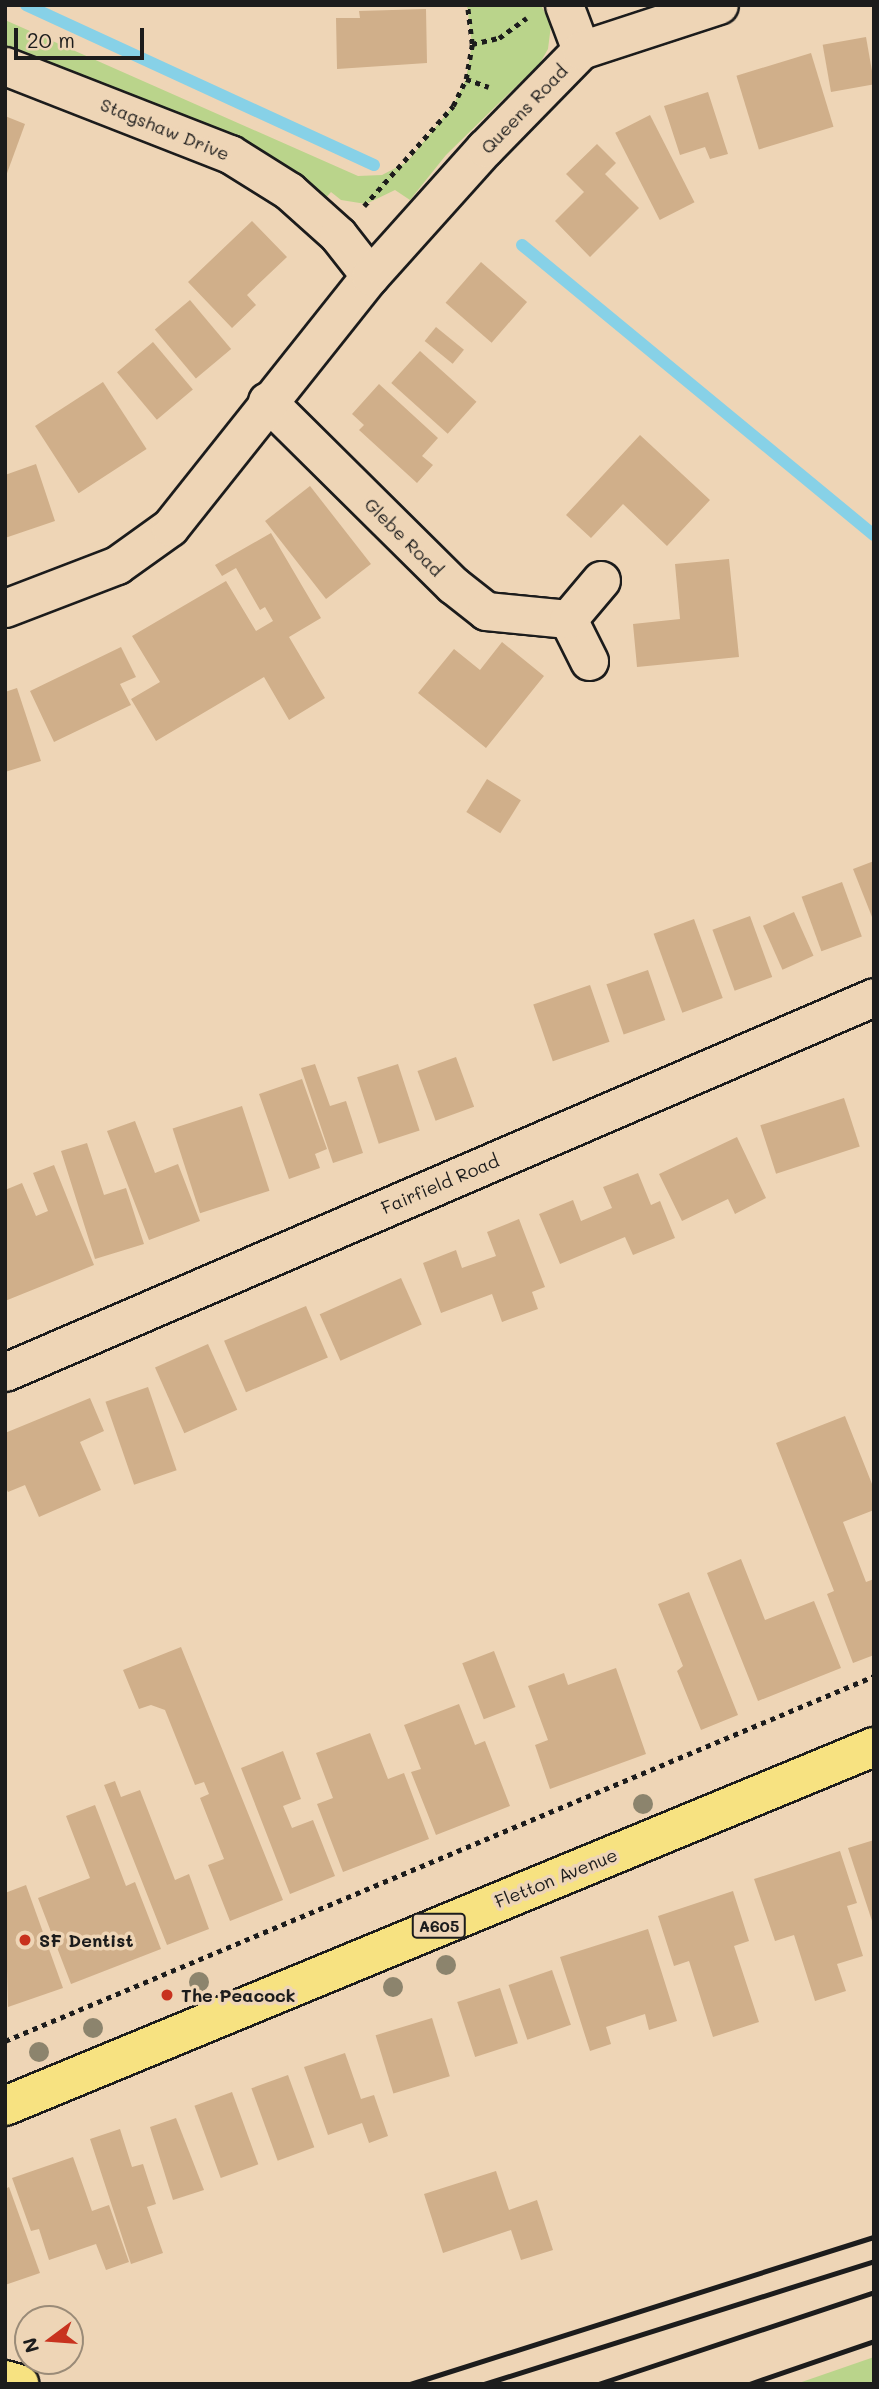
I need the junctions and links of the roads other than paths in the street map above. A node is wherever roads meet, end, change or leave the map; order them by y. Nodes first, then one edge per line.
1 (719, 5) edge
2 (548, 10) edge
3 (581, 50) junction
4 (5, 66) edge
5 (370, 276) junction
6 (267, 401) junction
7 (601, 580) dead end
8 (5, 608) edge
9 (568, 619) junction
10 (589, 661) dead end
11 (874, 997) edge
12 (5, 1371) edge
13 (874, 1747) edge
14 (5, 2106) edge
15 (5, 2380) edge
16 (19, 2384) edge

1 - 3 street, Queens Road
2 - 3 street
3 - 5 street, Queens Road
4 - 5 street, Stagshaw Drive
5 - 6 street
6 - 8 street
6 - 9 street, Glebe Road
7 - 9 street
9 - 10 street
11 - 12 street, Fairfield Road
13 - 14 main road, Fletton Avenue / A605
15 - 16 main road

